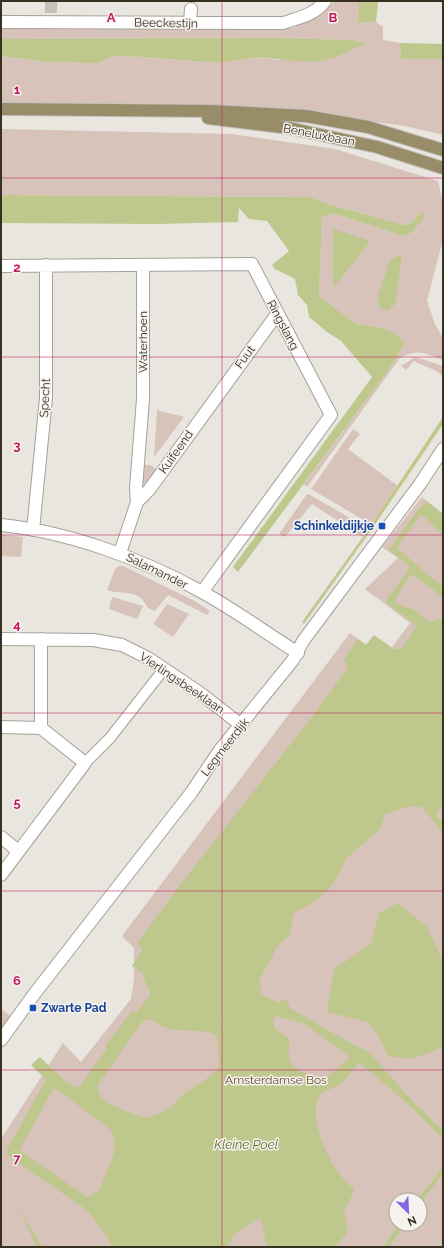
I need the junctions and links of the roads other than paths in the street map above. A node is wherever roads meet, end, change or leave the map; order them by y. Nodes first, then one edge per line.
1 (325, 1) edge
2 (191, 4) edge
3 (1, 22) edge
4 (190, 23) junction
5 (1, 109) edge
6 (192, 112) junction
7 (443, 150) edge
8 (443, 168) edge
9 (46, 265) junction
10 (143, 265) junction
11 (1, 266) edge
12 (277, 314) junction
13 (213, 400) joint
14 (141, 419) joint
15 (443, 449) edge
16 (137, 502) junction
17 (1, 525) edge
18 (33, 530) junction
19 (120, 553) junction
20 (202, 592) junction
21 (41, 638) junction
22 (1, 639) edge
23 (298, 653) junction
24 (164, 669) junction
25 (241, 725) junction
26 (1, 727) edge
27 (40, 728) junction
28 (85, 763) junction
29 (1, 837) edge
30 (18, 851) junction
31 (1, 875) edge
32 (1, 1040) edge

1 - 4 street, Beeckestijn
2 - 4 street
3 - 4 street, Beeckestijn
5 - 6 main road, Beneluxbaan
6 - 7 main road, Beneluxbaan
6 - 8 main road, Beneluxbaan
9 - 10 street, Ringslang
9 - 11 street, Ringslang
9 - 18 street, Specht
10 - 12 street, Ringslang
10 - 14 street, Waterhoen
12 - 13 street, Fuut
12 - 20 street, Ringslang
13 - 16 street, Kuifeend
14 - 16 street, Kuifeend
15 - 23 street, Legmeerdijk
16 - 19 street, Kuifeend
17 - 18 street, Salamander
18 - 19 street, Salamander
19 - 20 street, Salamander
20 - 23 street, Salamander
21 - 22 street, Vierlingsbeeklaan
21 - 24 street, Vierlingsbeeklaan
21 - 27 street
23 - 25 street, Legmeerdijk
24 - 25 street, Vierlingsbeeklaan
24 - 28 street
25 - 32 street, Legmeerdijk
26 - 27 street
27 - 28 street
28 - 30 street
29 - 30 street
30 - 31 street

